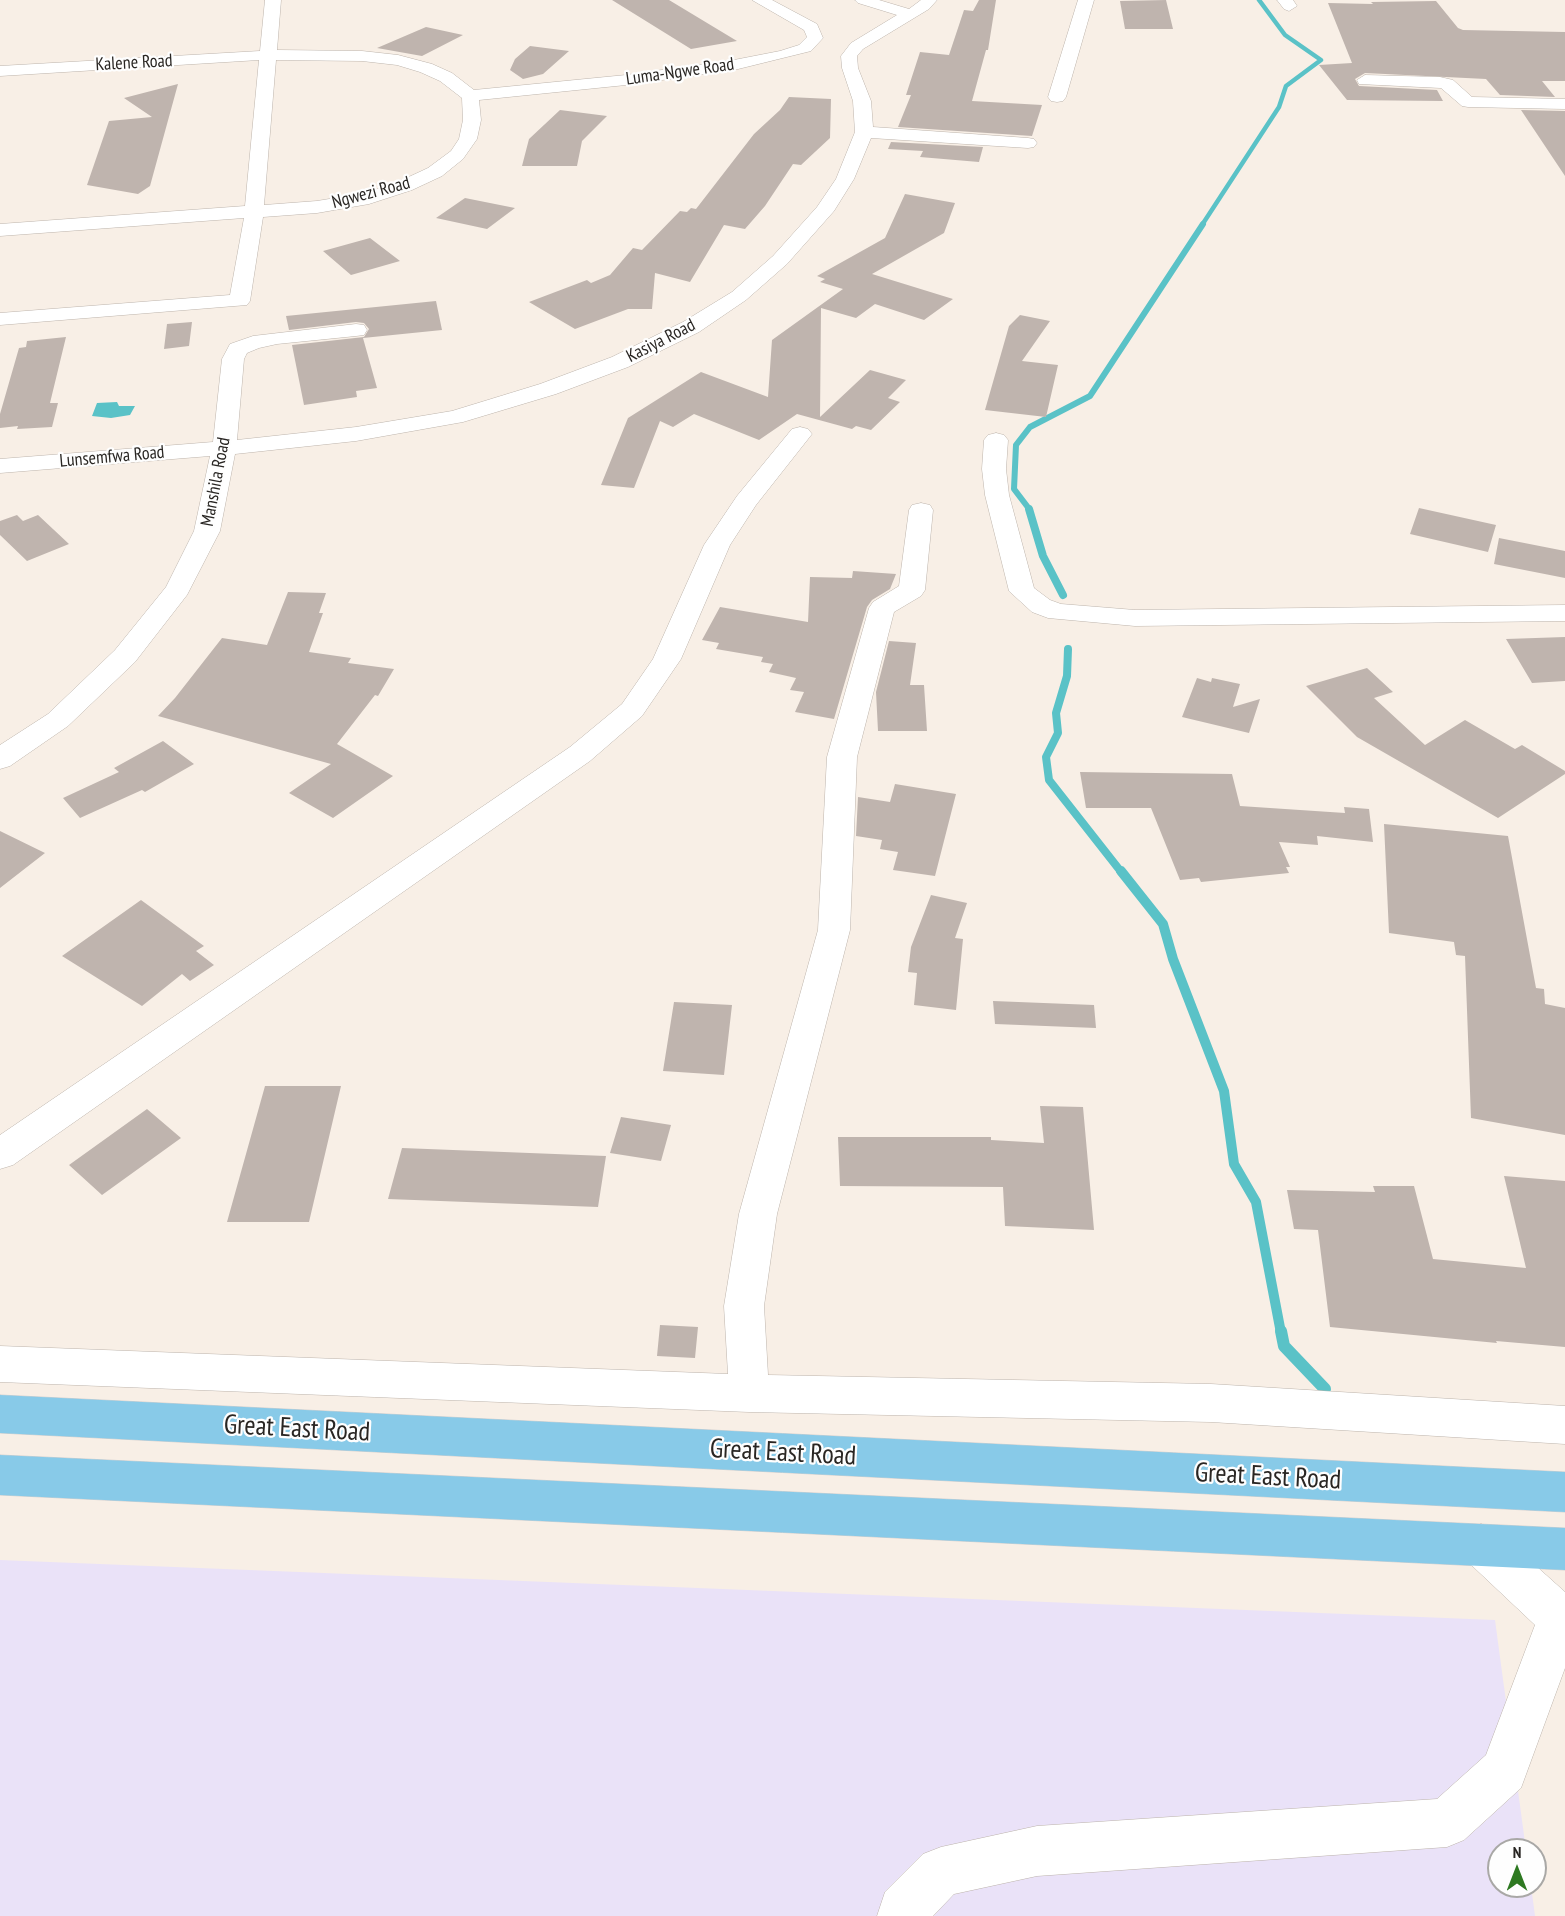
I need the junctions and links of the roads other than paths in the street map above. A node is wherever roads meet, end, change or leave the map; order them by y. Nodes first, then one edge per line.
1 (273, 0) edge
2 (760, 0) edge
3 (863, 0) edge
4 (929, 0) edge
5 (1086, 0) edge
6 (910, 14) junction
7 (268, 55) junction
8 (0, 71) edge
9 (1365, 80) dead end
10 (470, 96) junction
11 (1057, 97) dead end
12 (1565, 104) edge
13 (864, 132) junction
14 (1028, 143) dead end
15 (254, 213) junction
16 (0, 230) edge
17 (0, 320) edge
18 (356, 330) dead end
19 (800, 434) dead end
20 (996, 440) dead end
21 (224, 448) junction
22 (0, 466) edge
23 (921, 510) dead end
24 (1565, 613) edge
25 (0, 759) edge
26 (0, 1154) edge
27 (0, 1364) edge
28 (749, 1393) junction
29 (0, 1414) edge
30 (1565, 1425) edge
31 (0, 1475) edge
32 (1565, 1492) edge
33 (1481, 1545) junction
34 (1565, 1549) edge
35 (1563, 1620) edge
36 (902, 1916) edge

1 - 7 street
2 - 10 street, Luma-Ngwe Road
3 - 6 street
4 - 6 street
5 - 11 street
6 - 13 street, Kasiya Road
7 - 8 street, Kalene Road
7 - 10 street
7 - 15 street
9 - 12 street
10 - 15 street, Ngwezi Road
13 - 14 street
13 - 21 street, Kasiya Road
15 - 16 street, Ngwezi Road
15 - 17 street
18 - 21 street, Manshila Road
19 - 26 street
20 - 24 street
21 - 22 street, Lunsemfwa Road
21 - 25 street, Manshila Road
23 - 28 street
27 - 28 street
28 - 30 street
29 - 32 main road, Great East Road
31 - 33 main road
33 - 34 main road
33 - 35 street
35 - 36 street

